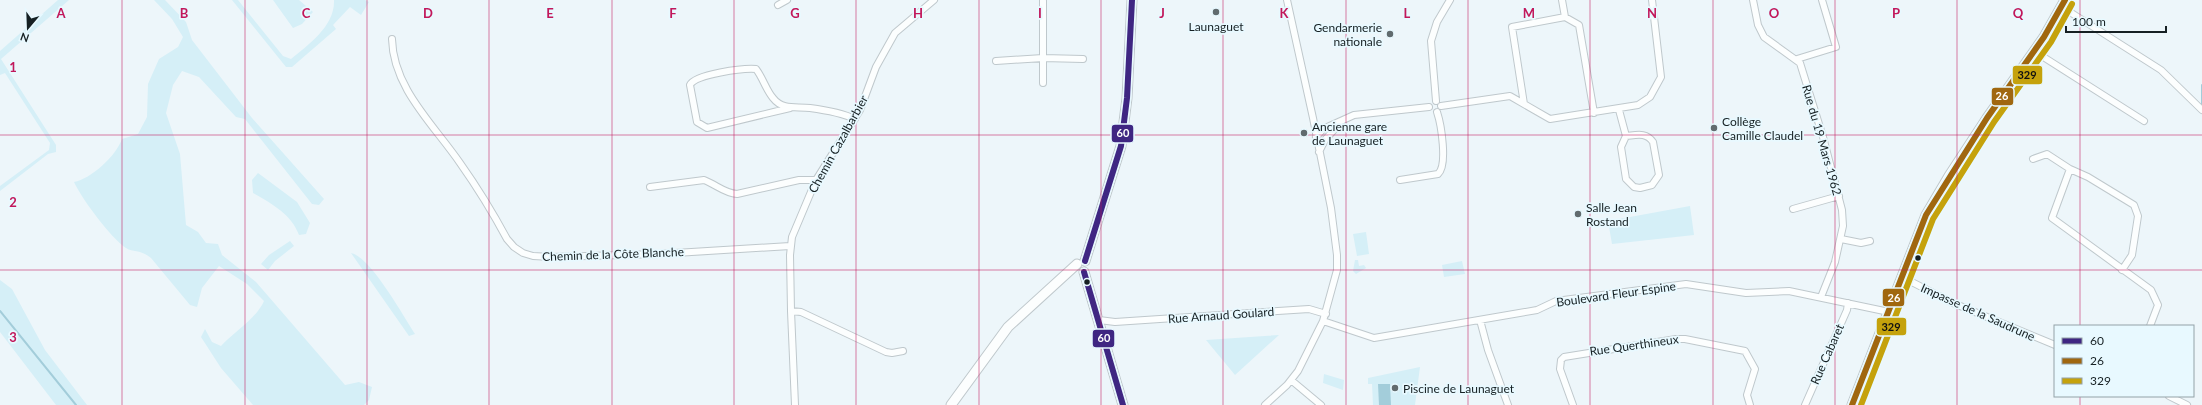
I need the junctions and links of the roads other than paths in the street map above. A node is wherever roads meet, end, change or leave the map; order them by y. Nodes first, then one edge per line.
1 (787, 0) edge
2 (934, 0) edge
3 (1132, 0) edge
4 (1287, 0) edge
5 (1450, 0) edge
6 (1562, 0) edge
7 (1652, 0) edge
8 (1753, 0) edge
9 (1822, 0) edge
10 (1043, 1) edge
11 (2063, 2) edge
12 (778, 5) dead end
13 (1565, 17) junction
14 (392, 39) dead end
15 (2034, 51) junction
16 (1043, 58) junction
17 (1083, 59) dead end
18 (1797, 59) junction
19 (996, 61) dead end
20 (1043, 83) dead end
21 (1436, 101) junction
22 (1524, 104) junction
23 (1441, 106) junction
24 (1429, 107) junction
25 (790, 108) junction
26 (1619, 110) junction
27 (2202, 110) edge
28 (1437, 112) junction
29 (1594, 113) junction
30 (855, 119) junction
31 (2144, 121) dead end
32 (1340, 123) junction
33 (1626, 136) junction
34 (1316, 137) junction
35 (1319, 152) junction
36 (2033, 159) dead end
37 (2070, 169) junction
38 (816, 180) junction
39 (1400, 180) dead end
40 (650, 187) dead end
41 (1839, 196) junction
42 (1793, 209) dead end
43 (1841, 239) junction
44 (1870, 241) dead end
45 (790, 246) junction
46 (1081, 263) junction
47 (2122, 270) junction
48 (1083, 273) junction
49 (1902, 278) junction
50 (1057, 284) junction
51 (1821, 297) junction
52 (1848, 302) junction
53 (791, 311) junction
54 (1889, 312) junction
55 (1326, 314) junction
56 (1099, 320) junction
57 (1480, 320) junction
58 (1323, 321) junction
59 (1115, 322) junction
60 (2150, 325) edge
61 (1102, 330) junction
62 (2054, 345) edge
63 (903, 351) dead end
64 (1291, 380) junction
65 (2171, 397) edge
66 (795, 405) edge
67 (951, 405) edge
68 (1123, 405) edge
69 (1264, 405) edge
70 (1321, 405) edge
71 (1508, 405) edge
72 (1573, 405) edge
73 (1750, 405) edge
74 (1804, 405) edge
75 (1852, 405) edge
76 (2187, 405) edge

1 - 12 street
2 - 30 street, Chemin Cazalbarbier
3 - 46 street
4 - 34 street
5 - 21 street
6 - 13 street
7 - 26 street
8 - 18 street
9 - 18 street
10 - 16 street
11 - 15 street
11 - 27 street
13 - 22 street
13 - 29 street
14 - 45 street, Chemin de la Côte Blanche
15 - 31 street
15 - 49 street
16 - 17 street
16 - 19 street
16 - 20 street
18 - 41 street, Rue du 19 Mars 1962
21 - 23 street
21 - 24 street
22 - 23 street
22 - 29 street
23 - 28 street
24 - 28 street
24 - 32 street
25 - 25 street
25 - 30 street
26 - 29 street
26 - 33 street
28 - 39 street
30 - 38 street, Chemin Cazalbarbier
32 - 34 street
32 - 35 street
33 - 33 street
34 - 35 street
35 - 55 street
36 - 37 street
37 - 47 street
37 - 47 street
38 - 40 street
38 - 45 street, Chemin Cazalbarbier
41 - 42 street
41 - 43 street, Rue du 19 Mars 1962
43 - 44 street
43 - 51 street, Rue du 19 Mars 1962
45 - 53 street, Chemin Cazalbarbier
46 - 48 street
46 - 50 street
47 - 60 street
48 - 50 street
48 - 56 street
49 - 54 street
49 - 62 street, Impasse de la Saudrune
50 - 67 street
51 - 52 street, Boulevard Fleur Espine
51 - 57 street, Boulevard Fleur Espine
52 - 54 street, Boulevard Fleur Espine
52 - 74 street, Rue Cabaret
53 - 63 street
53 - 66 street, Chemin Cazalbarbier
54 - 75 street
55 - 58 street
55 - 59 street, Rue Arnaud Goulard
56 - 59 street, Rue Arnaud Goulard
56 - 61 street
57 - 58 street, Boulevard Fleur Espine
57 - 71 street
58 - 64 street
59 - 61 street, Rue Arnaud Goulard
61 - 68 street
64 - 69 street
64 - 70 street
65 - 76 street
72 - 73 street, Rue Querthineux

